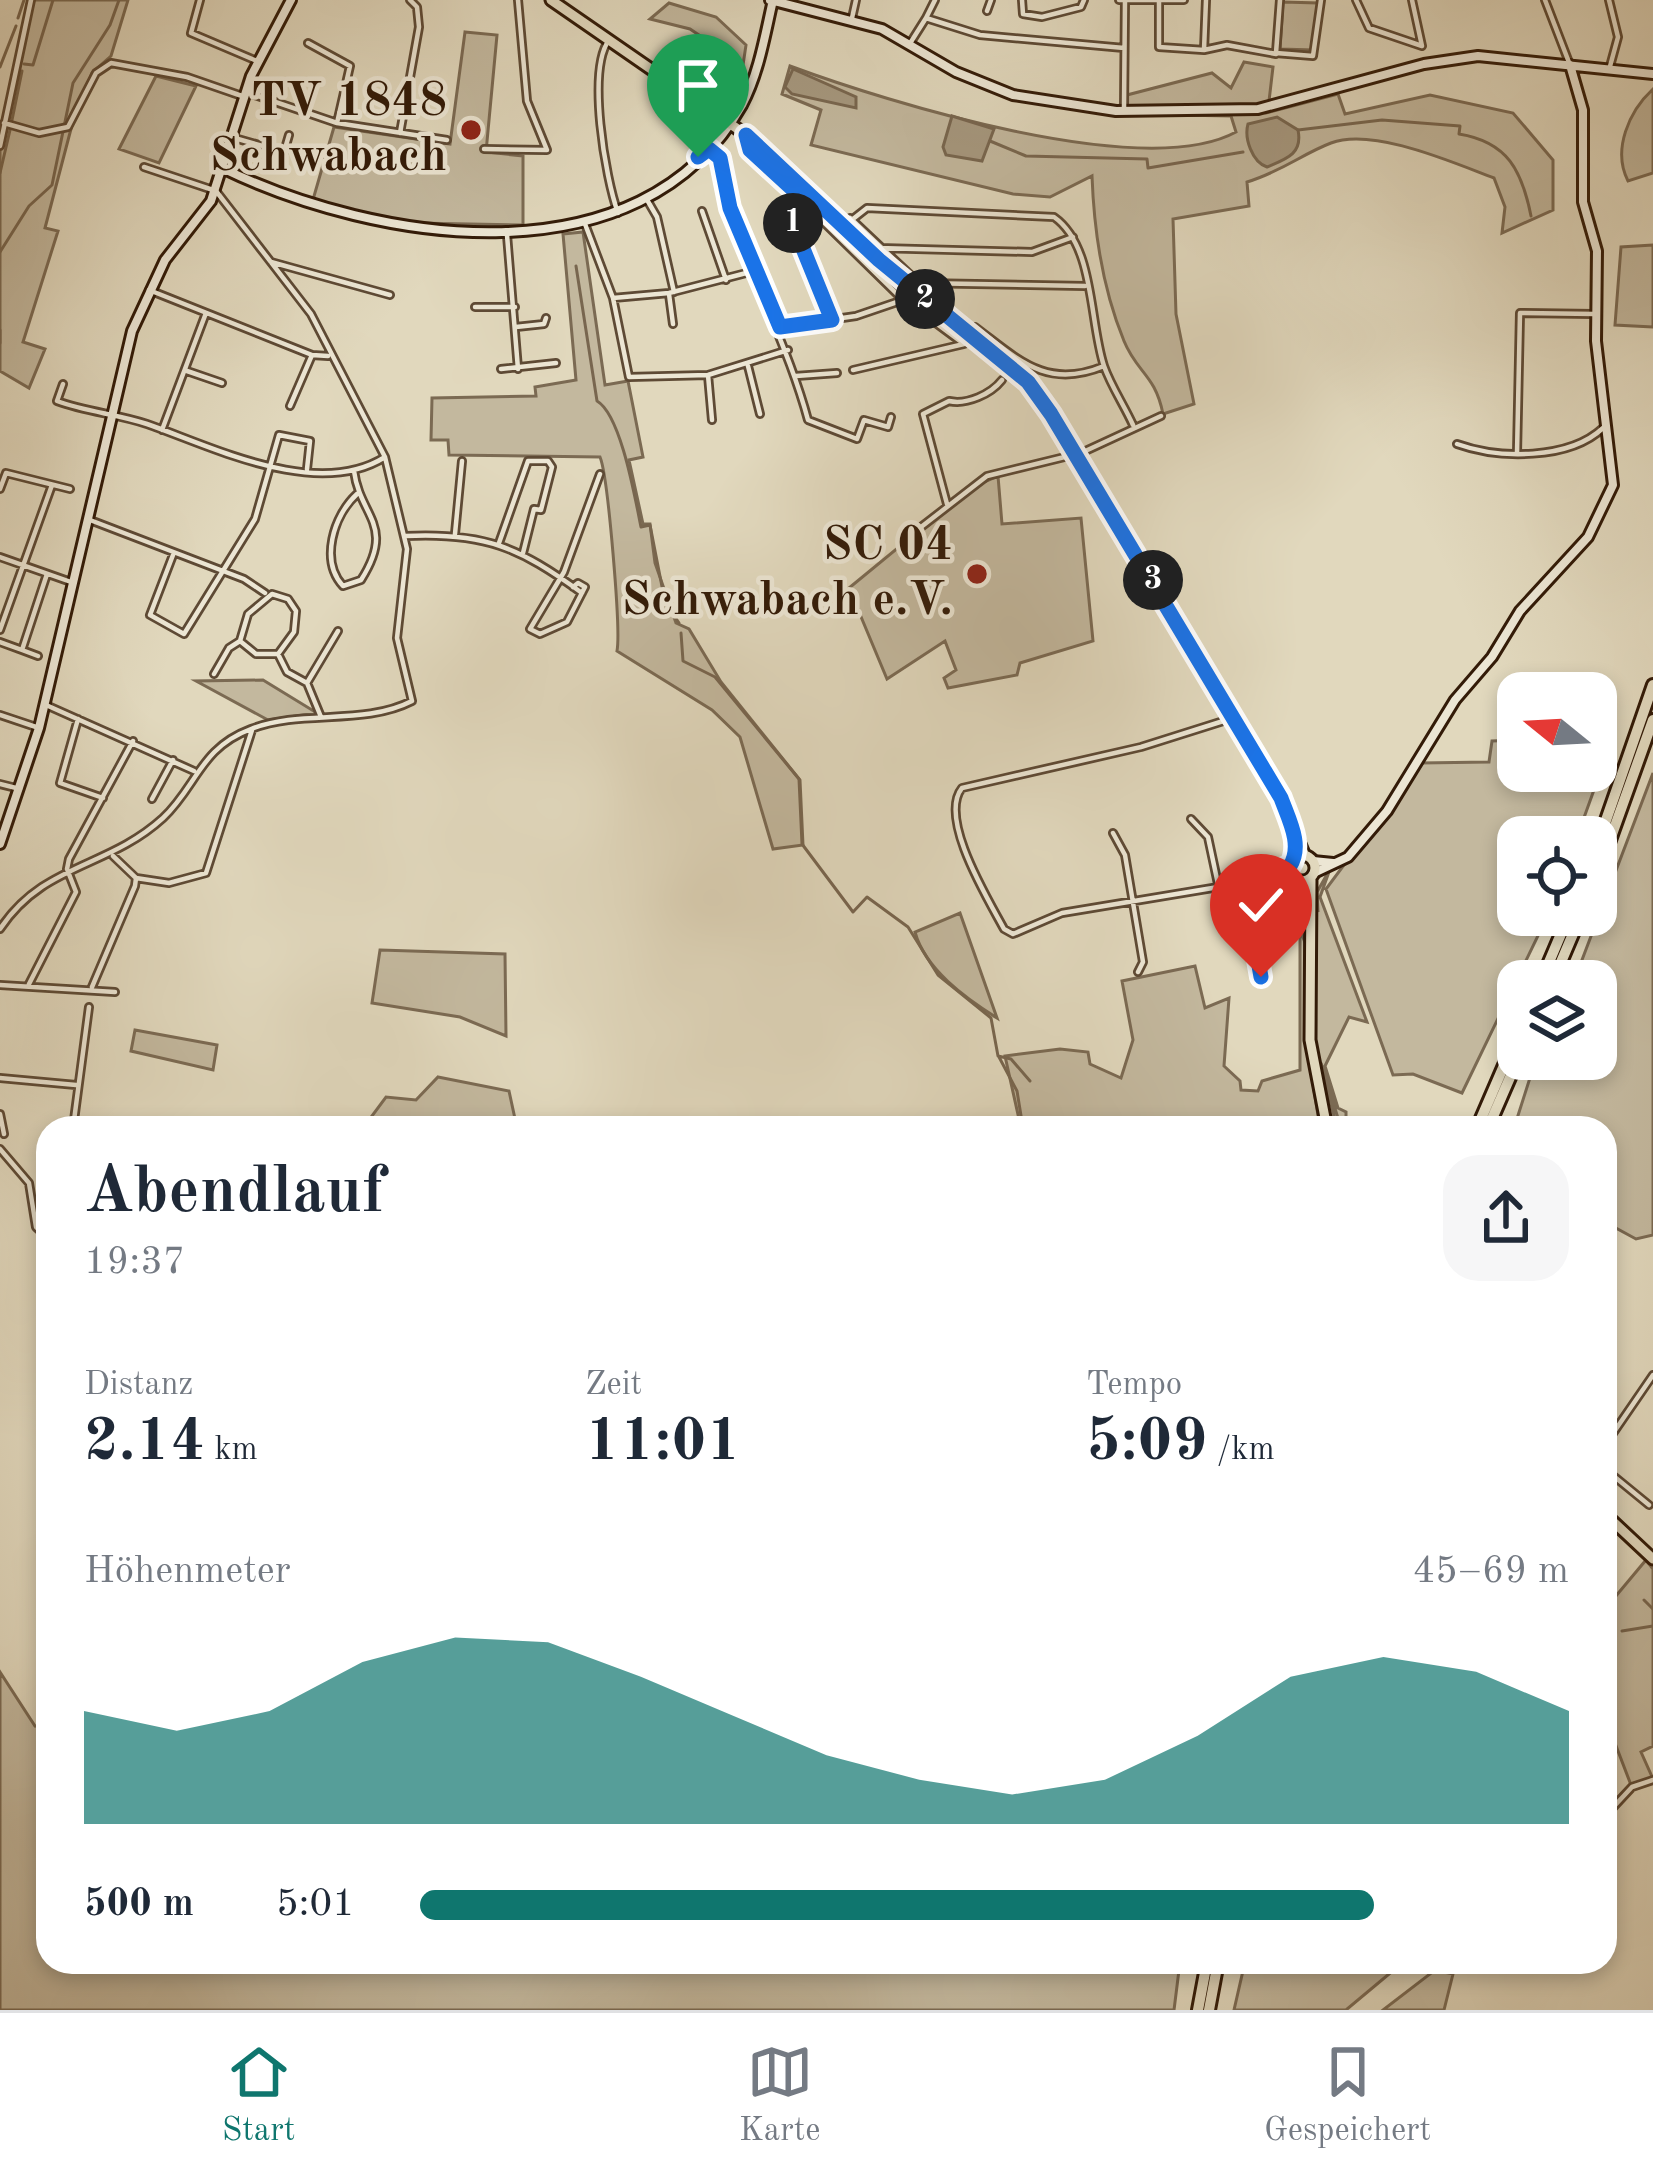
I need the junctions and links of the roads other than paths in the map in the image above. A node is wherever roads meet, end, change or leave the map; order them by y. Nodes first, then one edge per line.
1 (31, 0) edge
2 (200, 0) edge
3 (291, 0) edge
4 (410, 0) edge
5 (518, 0) edge
6 (772, 0) edge
7 (856, 0) edge
8 (991, 0) edge
9 (1022, 0) edge
10 (1084, 0) edge
11 (1123, 0) edge
12 (1184, 0) edge
13 (1206, 0) edge
14 (1280, 0) edge
15 (1322, 0) edge
16 (1356, 0) edge
17 (1412, 0) edge
18 (1545, 0) edge
19 (1609, 0) edge
20 (555, 1) edge
21 (934, 1) edge
22 (1160, 2) edge
23 (987, 10) dead end
24 (926, 17) junction
25 (852, 18) junction
26 (609, 40) junction
27 (308, 43) dead end
28 (909, 45) junction
29 (1124, 48) junction
30 (1204, 50) junction
31 (1276, 53) junction
32 (257, 61) junction
33 (1570, 65) junction
34 (1609, 70) junction
35 (1653, 74) edge
36 (750, 85) junction
37 (244, 94) junction
38 (745, 99) junction
39 (1124, 111) junction
40 (728, 122) junction
41 (2, 123) edge
42 (337, 123) junction
43 (399, 134) junction
44 (290, 135) dead end
45 (746, 135) junction
46 (231, 137) junction
47 (446, 140) dead end
48 (0, 146) edge
49 (484, 149) dead end
50 (709, 149) junction
51 (698, 157) junction
52 (144, 166) dead end
53 (222, 168) junction
54 (238, 176) junction
55 (216, 191) junction
56 (646, 198) junction
57 (811, 206) junction
58 (702, 211) dead end
59 (618, 213) junction
60 (847, 222) junction
61 (585, 224) junction
62 (507, 229) junction
63 (1073, 237) junction
64 (878, 248) junction
65 (271, 262) junction
66 (755, 271) junction
67 (727, 280) junction
68 (1085, 286) junction
69 (149, 290) junction
70 (672, 293) junction
71 (390, 295) dead end
72 (613, 298) junction
73 (904, 299) junction
74 (475, 307) dead end
75 (514, 307) junction
76 (206, 313) junction
77 (1594, 314) junction
78 (546, 318) dead end
79 (832, 320) junction
80 (673, 324) dead end
81 (516, 327) junction
82 (780, 327) junction
83 (975, 327) dead end
84 (788, 350) junction
85 (312, 355) junction
86 (329, 355) junction
87 (556, 363) dead end
88 (748, 366) junction
89 (1104, 366) junction
90 (501, 369) dead end
91 (518, 369) junction
92 (185, 370) junction
93 (854, 370) dead end
94 (837, 373) dead end
95 (708, 375) junction
96 (796, 376) junction
97 (1001, 380) dead end
98 (222, 383) dead end
99 (63, 384) dead end
100 (290, 406) dead end
101 (760, 414) dead end
102 (1161, 416) dead end
103 (891, 417) dead end
104 (112, 418) junction
105 (712, 420) dead end
106 (1607, 424) junction
107 (1133, 425) junction
108 (162, 430) junction
109 (1457, 444) dead end
110 (1517, 453) junction
111 (1077, 454) junction
112 (385, 457) junction
113 (462, 461) dead end
114 (272, 465) junction
115 (307, 469) junction
116 (354, 471) junction
117 (600, 474) dead end
118 (52, 485) junction
119 (0, 489) edge
120 (70, 489) dead end
121 (357, 494) junction
122 (947, 504) junction
123 (90, 520) junction
124 (455, 534) junction
125 (405, 536) junction
126 (903, 541) dead end
127 (499, 543) junction
128 (523, 553) junction
129 (173, 555) junction
130 (0, 558) edge
131 (23, 566) junction
132 (225, 572) junction
133 (47, 574) junction
134 (559, 578) junction
135 (71, 582) junction
136 (265, 595) junction
137 (0, 630) edge
138 (338, 631) dead end
139 (240, 640) junction
140 (0, 642) edge
141 (22, 650) junction
142 (278, 654) junction
143 (38, 656) dead end
144 (214, 674) dead end
145 (308, 683) junction
146 (1653, 685) edge
147 (45, 704) junction
148 (0, 716) edge
149 (321, 717) junction
150 (1236, 718) junction
151 (78, 719) junction
152 (1653, 720) edge
153 (39, 728) junction
154 (252, 728) junction
155 (133, 741) junction
156 (172, 760) junction
157 (194, 771) junction
158 (0, 784) edge
159 (20, 789) junction
160 (104, 798) junction
161 (152, 799) dead end
162 (1607, 816) edge
163 (1191, 819) dead end
164 (1617, 820) edge
165 (1113, 833) dead end
166 (0, 844) edge
167 (112, 855) junction
168 (67, 869) junction
169 (1302, 869) junction
170 (136, 878) junction
171 (1244, 881) junction
172 (1218, 884) junction
173 (1133, 900) junction
174 (0, 928) edge
175 (1138, 971) dead end
176 (1262, 980) dead end
177 (28, 984) junction
178 (0, 985) edge
179 (92, 988) junction
180 (115, 992) dead end
181 (89, 1006) dead end
182 (0, 1078) edge
183 (1498, 1080) edge
184 (1508, 1080) edge
185 (76, 1085) junction
186 (0, 1114) edge
187 (75, 1116) edge
188 (1324, 1116) edge
189 (1482, 1116) edge
190 (1495, 1116) edge
191 (4, 1135) dead end
192 (0, 1149) edge
193 (36, 1221) edge
194 (1653, 1375) edge
195 (1617, 1428) edge
196 (1617, 1479) edge
197 (1649, 1505) dead end
198 (1617, 1525) edge
199 (1653, 1559) edge
200 (1653, 1780) edge
201 (1617, 1803) edge
202 (1205, 1974) edge
203 (1216, 1974) edge
204 (1198, 2010) edge
205 (1209, 2010) edge

1 - 41 street
2 - 32 street
3 - 32 main road
4 - 43 street
5 - 49 street
6 - 25 main road
6 - 36 main road
7 - 25 street
8 - 23 street
9 - 10 street
11 - 22 street
11 - 29 street
12 - 22 street
13 - 30 street
14 - 31 street
15 - 31 street
16 - 17 street
18 - 33 street
19 - 34 street
20 - 26 main road
21 - 24 street
22 - 30 street
24 - 28 street
24 - 29 street
25 - 28 main road
26 - 40 main road
26 - 59 street
27 - 42 street
28 - 39 main road
29 - 39 street
30 - 31 street
32 - 37 main road
33 - 34 main road
33 - 39 main road
33 - 77 main road
34 - 35 main road
36 - 38 main road
36 - 40 main road
37 - 41 street
37 - 42 street
37 - 46 main road
38 - 40 main road
38 - 45 main road
40 - 45 main road
40 - 50 main road
40 - 51 main road
41 - 48 street
42 - 43 street
43 - 47 street
44 - 46 street
45 - 57 street
45 - 60 main road
46 - 53 main road
50 - 51 main road
50 - 66 street
51 - 56 main road
52 - 55 street
53 - 54 main road
53 - 55 main road
54 - 55 main road
54 - 62 main road
55 - 65 street
55 - 69 main road
56 - 59 main road
56 - 70 street
57 - 73 street
57 - 79 street
58 - 67 street
59 - 61 main road
60 - 63 street
60 - 64 street
60 - 111 main road
61 - 62 main road
61 - 72 street
62 - 75 street
63 - 64 street
63 - 68 street
64 - 68 street
65 - 71 street
65 - 86 street
66 - 67 street
66 - 82 street
67 - 70 street
68 - 89 street
69 - 76 street
69 - 104 main road
70 - 72 street
70 - 80 street
72 - 95 street
73 - 79 street
73 - 93 street
74 - 75 street
75 - 81 street
76 - 85 street
76 - 92 street
77 - 106 main road
77 - 110 street
78 - 81 street
79 - 82 street
81 - 91 street
82 - 84 street
83 - 89 street
84 - 88 street
84 - 96 street
85 - 86 street
85 - 100 street
86 - 112 street
87 - 91 street
88 - 95 street
88 - 101 street
89 - 107 street
90 - 91 street
92 - 98 street
92 - 108 street
94 - 96 street
95 - 105 street
96 - 103 street
97 - 122 street
99 - 104 street
102 - 107 street
104 - 108 street
104 - 123 main road
106 - 110 street
106 - 169 main road
107 - 111 street
108 - 114 street
109 - 110 street
111 - 122 street
111 - 150 main road
112 - 116 street
112 - 125 street
113 - 124 street
114 - 115 street
114 - 115 street
114 - 132 street
115 - 116 street
116 - 121 street
117 - 134 street
118 - 119 street
118 - 120 street
118 - 131 street
121 - 121 street
122 - 126 street
123 - 129 street
123 - 135 main road
124 - 125 street
124 - 127 street
125 - 149 street
127 - 128 street
127 - 128 street
128 - 134 street
129 - 132 street
129 - 132 street
130 - 131 street
131 - 133 street
131 - 137 street
132 - 136 street
133 - 135 street
133 - 141 street
134 - 134 street
135 - 147 main road
136 - 139 street
136 - 142 street
138 - 145 street
139 - 142 street
139 - 144 street
140 - 141 street
141 - 143 street
142 - 145 street
145 - 149 street
146 - 162 highway
147 - 151 street
147 - 153 main road
148 - 153 street
149 - 154 street
150 - 169 main road
150 - 173 street
151 - 155 street
151 - 160 street
152 - 164 highway
153 - 159 main road
154 - 157 street
154 - 170 street
155 - 156 street
155 - 160 street
156 - 157 street
156 - 161 street
157 - 167 street
158 - 159 street
159 - 166 main road
160 - 168 street
163 - 172 street
165 - 173 street
167 - 168 street
167 - 170 street
168 - 174 street
168 - 177 street
169 - 171 street
169 - 188 main road
170 - 179 street
171 - 172 street
171 - 176 street
172 - 173 street
173 - 175 street
177 - 178 street
177 - 179 street
179 - 180 street
181 - 185 street
182 - 185 street
183 - 189 highway
184 - 190 highway
185 - 187 street
186 - 191 street
192 - 193 street
194 - 195 street
196 - 197 street
198 - 199 main road
200 - 201 street
202 - 204 highway
203 - 205 highway

